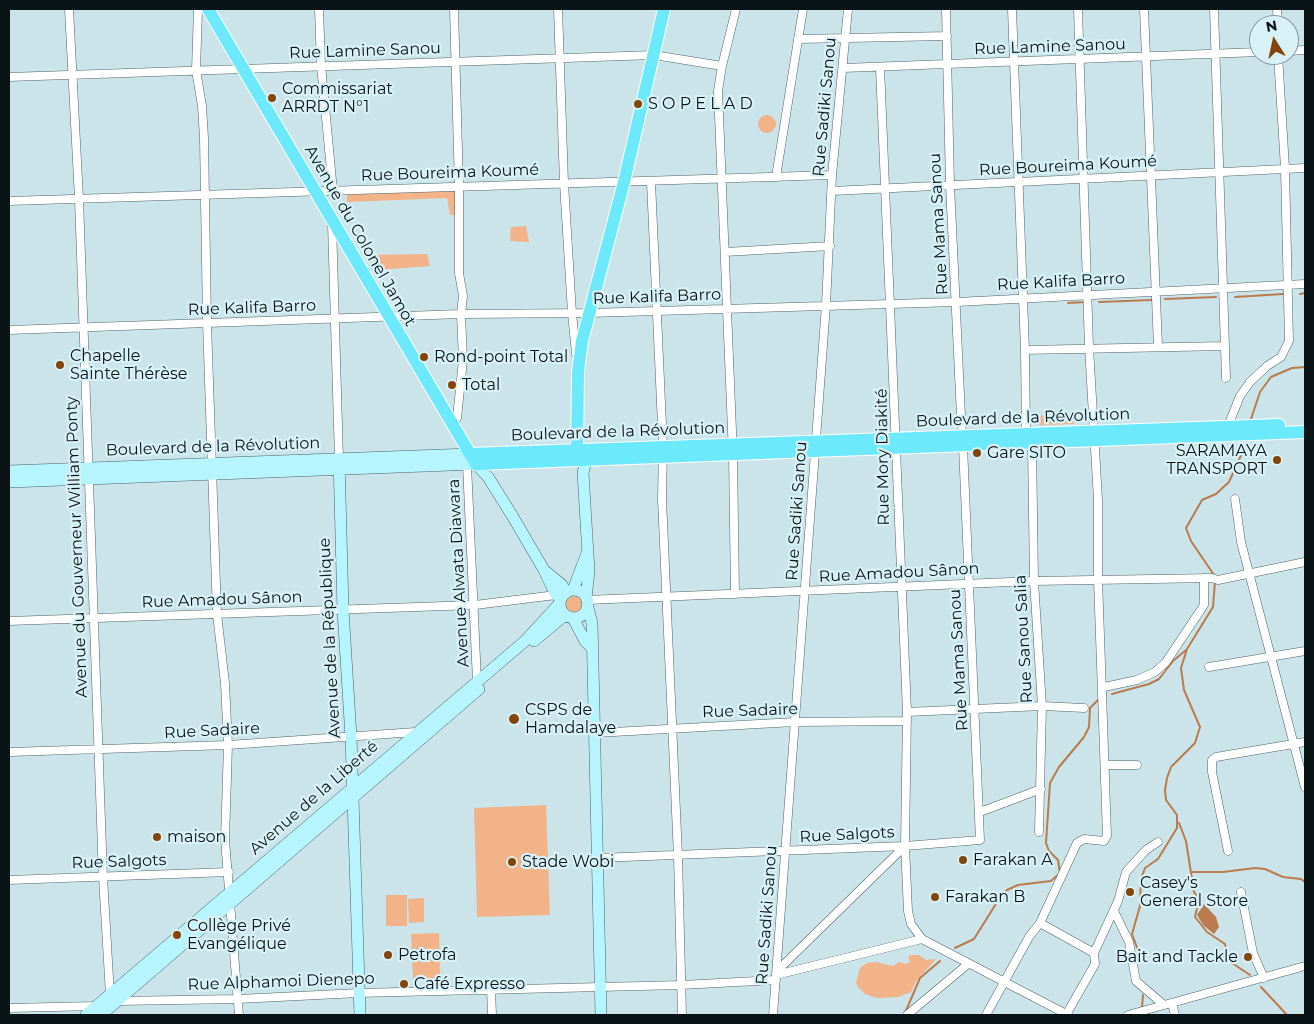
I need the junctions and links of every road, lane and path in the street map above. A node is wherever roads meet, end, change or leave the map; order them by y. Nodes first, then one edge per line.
1 (69, 9) edge
2 (198, 9) edge
3 (208, 9) edge
4 (215, 9) edge
5 (320, 9) edge
6 (454, 9) edge
7 (558, 9) edge
8 (664, 9) edge
9 (672, 9) edge
10 (736, 9) edge
11 (804, 9) edge
12 (848, 9) edge
13 (946, 9) edge
14 (1012, 9) edge
15 (1078, 9) edge
16 (1144, 9) edge
17 (1214, 9) edge
18 (947, 36) junction
19 (845, 38) junction
20 (798, 39) junction
21 (1249, 52) edge
22 (1216, 54) junction
23 (658, 55) junction
24 (560, 57) junction
25 (1146, 58) junction
26 (1080, 60) junction
27 (455, 62) junction
28 (1015, 63) junction
29 (321, 65) junction
30 (947, 65) junction
31 (1279, 65) edge
32 (722, 66) junction
33 (880, 67) junction
34 (843, 68) junction
35 (196, 70) junction
36 (247, 70) junction
37 (72, 74) junction
38 (9, 77) edge
39 (1285, 168) junction
40 (1305, 168) edge
41 (1218, 172) junction
42 (832, 174) junction
43 (1153, 176) junction
44 (776, 177) junction
45 (721, 178) junction
46 (1085, 178) junction
47 (627, 182) junction
48 (651, 182) junction
49 (1019, 182) junction
50 (564, 183) junction
51 (950, 185) junction
52 (459, 187) junction
53 (885, 189) junction
54 (323, 191) junction
55 (832, 191) junction
56 (205, 196) junction
57 (79, 199) junction
58 (9, 201) edge
59 (332, 215) junction
60 (830, 246) junction
61 (725, 252) junction
62 (1305, 284) edge
63 (1288, 286) junction
64 (1223, 289) junction
65 (1156, 291) junction
66 (1088, 294) junction
67 (1022, 298) junction
68 (957, 302) junction
69 (891, 304) junction
70 (826, 305) junction
71 (728, 308) junction
72 (655, 311) junction
73 (572, 313) junction
74 (593, 313) junction
75 (461, 314) junction
76 (392, 318) junction
77 (334, 319) junction
78 (207, 323) junction
79 (83, 327) junction
80 (9, 330) edge
81 (1158, 346) junction
82 (1225, 346) junction
83 (1089, 347) junction
84 (1026, 350) junction
85 (578, 372) junction
86 (1226, 378) dead end
87 (454, 421) junction
88 (1305, 424) edge
89 (1226, 431) junction
90 (1305, 432) edge
91 (1093, 437) junction
92 (1029, 439) junction
93 (963, 441) junction
94 (896, 444) junction
95 (815, 447) junction
96 (733, 449) junction
97 (663, 452) junction
98 (581, 459) junction
99 (476, 460) junction
100 (339, 463) junction
101 (214, 468) junction
102 (9, 471) edge
103 (88, 474) junction
104 (9, 482) edge
105 (1235, 500) dead end
106 (588, 552) junction
107 (1305, 562) edge
108 (1250, 574) junction
109 (1098, 579) junction
110 (1211, 579) junction
111 (1034, 581) junction
112 (969, 584) junction
113 (900, 588) junction
114 (804, 592) junction
115 (735, 594) junction
116 (563, 596) junction
117 (668, 598) junction
118 (587, 601) junction
119 (475, 605) junction
120 (343, 610) junction
121 (217, 614) junction
122 (569, 616) junction
123 (93, 618) junction
124 (9, 621) edge
125 (593, 649) junction
126 (1305, 651) edge
127 (1272, 657) junction
128 (1209, 667) dead end
129 (477, 680) junction
130 (1104, 687) junction
131 (1042, 706) junction
132 (976, 708) junction
133 (1084, 708) dead end
134 (907, 712) junction
135 (907, 721) junction
136 (795, 722) junction
137 (672, 727) junction
138 (416, 732) junction
139 (595, 733) junction
140 (351, 737) junction
141 (1305, 742) edge
142 (1294, 744) junction
143 (228, 745) junction
144 (98, 750) junction
145 (9, 752) edge
146 (1137, 765) dead end
147 (1106, 766) junction
148 (1305, 787) edge
149 (1041, 789) junction
150 (352, 793) junction
151 (980, 812) junction
152 (1040, 832) dead end
153 (978, 841) joint
154 (1158, 842) dead end
155 (905, 846) junction
156 (1228, 851) dead end
157 (786, 852) junction
158 (678, 856) junction
159 (598, 858) junction
160 (230, 872) junction
161 (103, 876) junction
162 (9, 880) edge
163 (1242, 892) dead end
164 (231, 898) junction
165 (1114, 910) junction
166 (1040, 923) junction
167 (922, 939) junction
168 (1094, 953) junction
169 (968, 964) junction
170 (1305, 966) edge
171 (776, 975) junction
172 (1264, 978) junction
173 (1006, 983) junction
174 (681, 985) junction
175 (601, 986) junction
176 (491, 990) junction
177 (359, 992) junction
178 (114, 998) junction
179 (238, 998) junction
180 (1168, 1004) junction
181 (9, 1008) edge
182 (102, 1012) edge
183 (86, 1015) edge
184 (239, 1015) edge
185 (360, 1015) edge
186 (492, 1015) edge
187 (601, 1015) edge
188 (682, 1015) edge
189 (774, 1015) edge
190 (907, 1015) edge
191 (986, 1015) edge
192 (1067, 1015) edge
193 (1128, 1015) edge
194 (1175, 1015) edge

1 - 37 street, Avenue du Gouverneur William Ponty
2 - 35 street
3 - 36 main road, Avenue du Colonel Jamot
4 - 36 main road, Avenue du Colonel Jamot
5 - 29 street
6 - 27 street
7 - 24 street
8 - 23 main road
9 - 23 main road
10 - 32 street
11 - 20 street
12 - 19 street, Rue Sadiki Sanou
13 - 18 street, Rue Mama Sanou
14 - 28 street, Rue Sanou Salia
15 - 26 street
16 - 25 street
17 - 22 street
18 - 19 street
18 - 30 street, Rue Mama Sanou
19 - 20 street
19 - 34 street, Rue Sadiki Sanou
20 - 44 street
21 - 22 street, Rue Lamine Sanou
22 - 25 street, Rue Lamine Sanou
22 - 41 street
23 - 24 street, Rue Lamine Sanou
23 - 32 street, Rue Lamine Sanou
23 - 47 main road
24 - 27 street, Rue Lamine Sanou
24 - 50 street
25 - 26 street, Rue Lamine Sanou
25 - 43 street
26 - 28 street, Rue Lamine Sanou
26 - 46 street
27 - 29 street, Rue Lamine Sanou
27 - 52 street
28 - 30 street, Rue Lamine Sanou
28 - 49 street, Rue Sanou Salia
29 - 36 street, Rue Lamine Sanou
29 - 54 street
30 - 33 street, Rue Lamine Sanou
30 - 51 street, Rue Mama Sanou
31 - 39 street
32 - 45 street
33 - 34 street, Rue Lamine Sanou
33 - 53 street, Rue Mory Diakité
34 - 42 street, Rue Sadiki Sanou
35 - 36 street, Rue Lamine Sanou
35 - 37 street, Rue Lamine Sanou
35 - 56 street
36 - 54 main road, Avenue du Colonel Jamot
37 - 38 street, Rue Lamine Sanou
37 - 57 street, Avenue du Gouverneur William Ponty
39 - 40 street, Rue Boureima Koumé
39 - 41 street, Rue Boureima Koumé
39 - 63 street
41 - 43 street, Rue Boureima Koumé
41 - 64 street
42 - 44 street, Rue Boureima Koumé
42 - 55 street, Rue Sadiki Sanou
43 - 46 street, Rue Boureima Koumé
43 - 65 street
44 - 45 street, Rue Boureima Koumé
45 - 48 street, Rue Boureima Koumé
45 - 61 street
46 - 49 street, Rue Boureima Koumé
46 - 66 street
47 - 48 street, Rue Boureima Koumé
47 - 50 street, Rue Boureima Koumé
47 - 74 main road
48 - 72 street
49 - 51 street, Rue Boureima Koumé
49 - 67 street, Rue Sanou Salia
50 - 52 street, Rue Boureima Koumé
50 - 73 street
51 - 53 street, Rue Boureima Koumé
51 - 68 street, Rue Mama Sanou
52 - 54 street, Rue Boureima Koumé
52 - 75 street
53 - 55 street, Rue Boureima Koumé
53 - 69 street, Rue Mory Diakité
54 - 56 street, Rue Boureima Koumé
54 - 59 main road, Avenue du Colonel Jamot
55 - 60 street, Rue Sadiki Sanou
56 - 57 street, Rue Boureima Koumé
56 - 78 street
57 - 58 street, Rue Boureima Koumé
57 - 79 street, Avenue du Gouverneur William Ponty
59 - 76 main road, Avenue du Colonel Jamot
59 - 77 street
60 - 61 street
60 - 70 street, Rue Sadiki Sanou
61 - 71 street
62 - 63 street, Rue Kalifa Barro
63 - 64 street, Rue Kalifa Barro
63 - 89 street
64 - 65 street, Rue Kalifa Barro
64 - 82 street
65 - 66 street, Rue Kalifa Barro
65 - 81 street
66 - 67 street, Rue Kalifa Barro
66 - 83 street
67 - 68 street, Rue Kalifa Barro
67 - 84 street, Rue Sanou Salia
68 - 69 street, Rue Kalifa Barro
68 - 93 street, Rue Mama Sanou
69 - 70 street, Rue Kalifa Barro
69 - 94 street, Rue Mory Diakité
70 - 71 street, Rue Kalifa Barro
70 - 95 street, Rue Sadiki Sanou
71 - 72 street, Rue Kalifa Barro
71 - 96 street
72 - 74 street, Rue Kalifa Barro
72 - 97 street
73 - 74 street, Rue Kalifa Barro
73 - 75 street, Rue Kalifa Barro
73 - 85 street
74 - 85 main road
74 - 98 main road
75 - 76 street, Rue Kalifa Barro
75 - 87 street
76 - 77 street, Rue Kalifa Barro
76 - 87 main road, Avenue du Colonel Jamot
77 - 78 street, Rue Kalifa Barro
77 - 100 street
78 - 79 street, Rue Kalifa Barro
78 - 101 street
79 - 80 street, Rue Kalifa Barro
79 - 103 street, Avenue du Gouverneur William Ponty
81 - 82 street
81 - 83 street
82 - 86 street
83 - 84 street
83 - 91 street
84 - 92 street, Rue Sanou Salia
85 - 98 main road
87 - 99 main road, Avenue du Colonel Jamot
88 - 89 main road
89 - 90 main road
89 - 91 main road, Boulevard de la Révolution
91 - 92 main road, Boulevard de la Révolution
91 - 109 street
92 - 93 main road, Boulevard de la Révolution
92 - 111 street, Rue Sanou Salia
93 - 94 main road, Boulevard de la Révolution
93 - 112 street, Rue Mama Sanou
94 - 95 main road, Boulevard de la Révolution
94 - 113 street, Rue Mory Diakité
95 - 96 main road, Boulevard de la Révolution
95 - 114 street, Rue Sadiki Sanou
96 - 97 main road, Boulevard de la Révolution
96 - 115 street
97 - 98 main road, Boulevard de la Révolution
97 - 117 street
98 - 99 main road, Boulevard de la Révolution
98 - 106 main road
99 - 100 main road, Boulevard de la Révolution
99 - 116 main road, Avenue du Colonel Jamot
99 - 119 street, Avenue Alwata Diawara
100 - 101 main road, Boulevard de la Révolution
100 - 120 main road, Avenue de la République
101 - 103 main road, Boulevard de la Révolution
101 - 121 street
102 - 103 main road, Boulevard de la Révolution
103 - 104 main road, Boulevard de la Révolution
103 - 123 street, Avenue du Gouverneur William Ponty
105 - 108 street
106 - 116 main road
106 - 118 main road
107 - 108 street, Rue Amadou Sânon
108 - 110 street, Rue Amadou Sânon
108 - 127 street
109 - 110 street, Rue Amadou Sânon
109 - 111 street, Rue Amadou Sânon
109 - 130 street
110 - 130 street
111 - 112 street, Rue Amadou Sânon
111 - 131 street, Rue Sanou Salia
112 - 113 street, Rue Amadou Sânon
112 - 132 street, Rue Mama Sanou
113 - 114 street, Rue Amadou Sânon
113 - 134 street, Rue Mory Diakité
114 - 115 street, Rue Amadou Sânon
114 - 136 street, Rue Sadiki Sanou
115 - 117 street, Rue Amadou Sânon
116 - 118 main road
116 - 119 street, Rue Amadou Sânon
116 - 122 main road
116 - 129 main road, Avenue de la Liberté
117 - 118 street, Rue Amadou Sânon
117 - 137 street
118 - 122 main road
118 - 125 main road
119 - 120 street, Rue Amadou Sânon
119 - 129 street, Avenue Alwata Diawara
120 - 121 street, Rue Amadou Sânon
120 - 140 main road, Avenue de la République
121 - 123 street, Rue Amadou Sânon
121 - 143 street
122 - 125 main road
122 - 150 main road, Avenue de la Liberté
123 - 124 street, Rue Amadou Sânon
123 - 144 street, Avenue du Gouverneur William Ponty
125 - 139 main road
126 - 127 street
127 - 128 street
127 - 142 street
129 - 138 main road, Avenue de la Liberté
130 - 147 street
131 - 132 street
131 - 133 street
131 - 149 street, Rue Sanou Salia
132 - 134 street
132 - 151 street, Rue Mama Sanou
134 - 135 street, Rue Mory Diakité
135 - 136 street, Rue Sadaire
135 - 155 street, Rue Mory Diakité
136 - 137 street, Rue Sadaire
136 - 157 street, Rue Sadiki Sanou
137 - 139 street, Rue Sadaire
137 - 158 street
138 - 140 street, Rue Sadaire
138 - 150 main road, Avenue de la Liberté
139 - 159 main road
140 - 143 street, Rue Sadaire
140 - 150 main road, Avenue de la République
141 - 142 street
142 - 148 street
142 - 156 street
143 - 144 street, Rue Sadaire
143 - 160 street
144 - 145 street, Rue Sadaire
144 - 161 street, Avenue du Gouverneur William Ponty
146 - 147 street
147 - 166 street
149 - 151 street
149 - 152 street, Rue Sanou Salia
150 - 164 main road, Avenue de la Liberté
150 - 177 main road, Avenue de la République
151 - 153 street, Rue Mama Sanou
153 - 155 street, Rue Salgots
154 - 165 street
155 - 157 street, Rue Salgots
155 - 167 street, Rue Mory Diakité
155 - 171 street
157 - 158 street, Rue Salgots
157 - 171 street, Rue Sadiki Sanou
158 - 159 street, Rue Salgots
158 - 174 street
159 - 175 main road
160 - 161 street, Rue Salgots
160 - 164 street
161 - 162 street, Rue Salgots
161 - 178 street, Avenue du Gouverneur William Ponty
163 - 172 street
164 - 178 main road, Avenue de la Liberté
164 - 179 street
165 - 168 street
165 - 180 street
166 - 168 street
166 - 173 street
167 - 169 street
167 - 171 street, Rue Alphamoi Dienepo
168 - 192 street
169 - 173 street
169 - 190 street
170 - 172 street
171 - 174 street, Rue Alphamoi Dienepo
171 - 189 street, Rue Sadiki Sanou
172 - 180 street
173 - 191 street
173 - 192 street
174 - 175 street, Rue Alphamoi Dienepo
174 - 188 street
175 - 176 street, Rue Alphamoi Dienepo
175 - 187 main road
176 - 177 street, Rue Alphamoi Dienepo
176 - 186 street
177 - 179 street, Rue Alphamoi Dienepo
177 - 185 main road, Avenue de la République
178 - 179 street, Rue Alphamoi Dienepo
178 - 182 main road, Avenue de la Liberté
179 - 184 street
180 - 193 street
180 - 194 street
181 - 182 street
182 - 183 main road, Avenue de la Liberté

